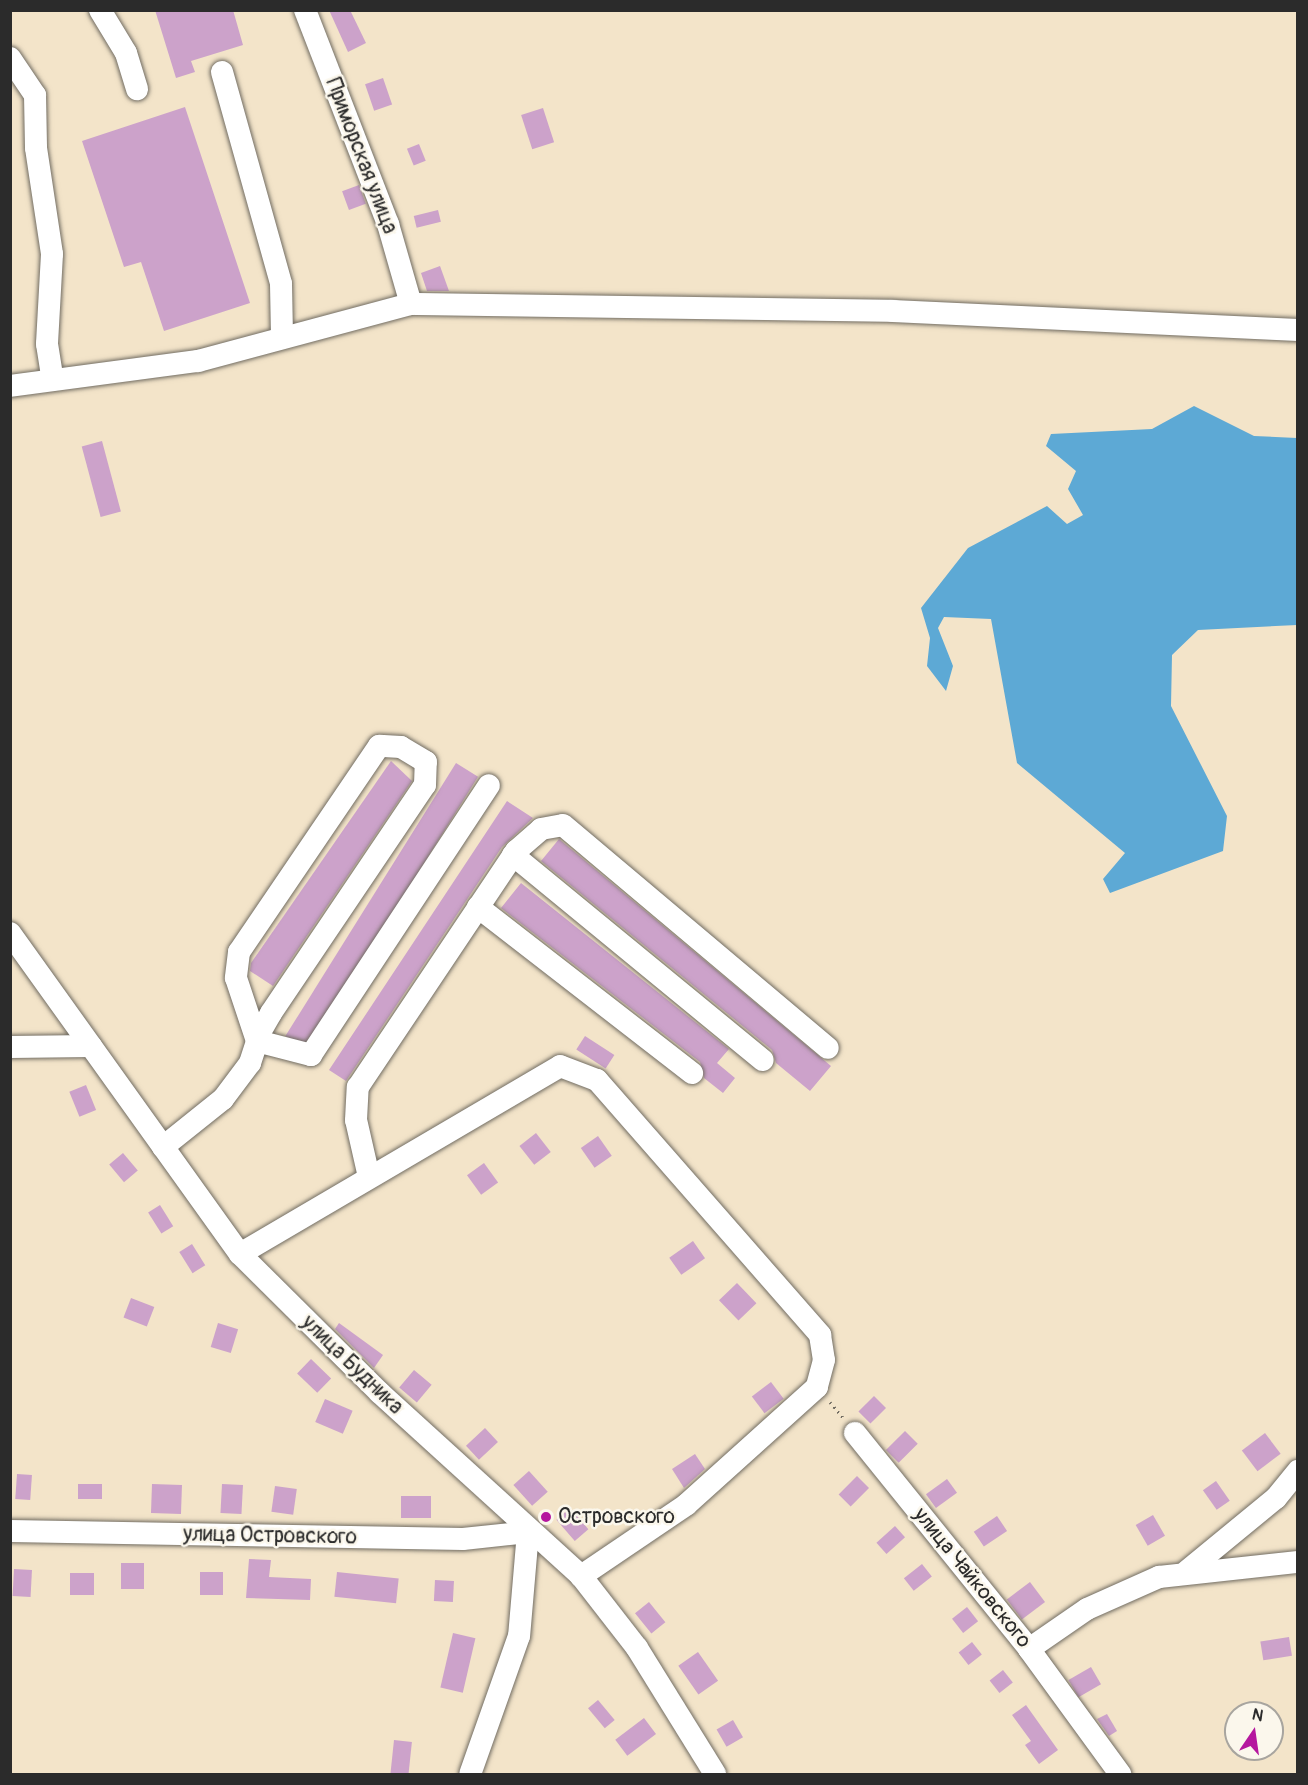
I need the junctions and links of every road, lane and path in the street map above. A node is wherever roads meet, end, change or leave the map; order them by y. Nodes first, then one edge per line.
1 (100, 10) edge
2 (305, 10) edge
3 (10, 58) edge
4 (222, 72) dead end
5 (137, 89) dead end
6 (411, 304) junction
7 (1298, 330) edge
8 (282, 338) junction
9 (53, 380) junction
10 (10, 386) edge
11 (489, 785) dead end
12 (513, 855) junction
13 (478, 907) junction
14 (10, 933) edge
15 (257, 1041) junction
16 (91, 1046) junction
17 (10, 1047) edge
18 (828, 1048) dead end
19 (763, 1060) dead end
20 (692, 1073) dead end
21 (163, 1147) junction
22 (369, 1177) junction
23 (240, 1254) junction
24 (817, 1387) junction
25 (855, 1433) joint
26 (1298, 1471) edge
27 (10, 1531) edge
28 (528, 1532) junction
29 (1298, 1562) edge
30 (1187, 1571) junction
31 (581, 1576) junction
32 (1029, 1649) junction
33 (470, 1774) edge
34 (715, 1774) edge
35 (1120, 1774) edge

1 - 5 street
2 - 6 street, Приморская улица
3 - 9 street
4 - 8 street
6 - 7 street
6 - 8 street
8 - 9 street
9 - 10 street
11 - 15 street
12 - 13 street
12 - 18 street
12 - 19 street
13 - 20 street
13 - 22 street
14 - 16 street, улица Будника
15 - 15 street
15 - 21 street
16 - 17 street
16 - 21 street, улица Будника
21 - 23 street, улица Будника
22 - 23 street
22 - 24 street
23 - 28 street, улица Будника
24 - 25 path
24 - 31 street
25 - 32 street, улица Чайковского
26 - 30 street
27 - 28 street, улица Островского
28 - 31 street, улица Будника
28 - 33 street
29 - 30 street
30 - 32 street
31 - 34 street, улица Будника
32 - 35 street, улица Чайковского

